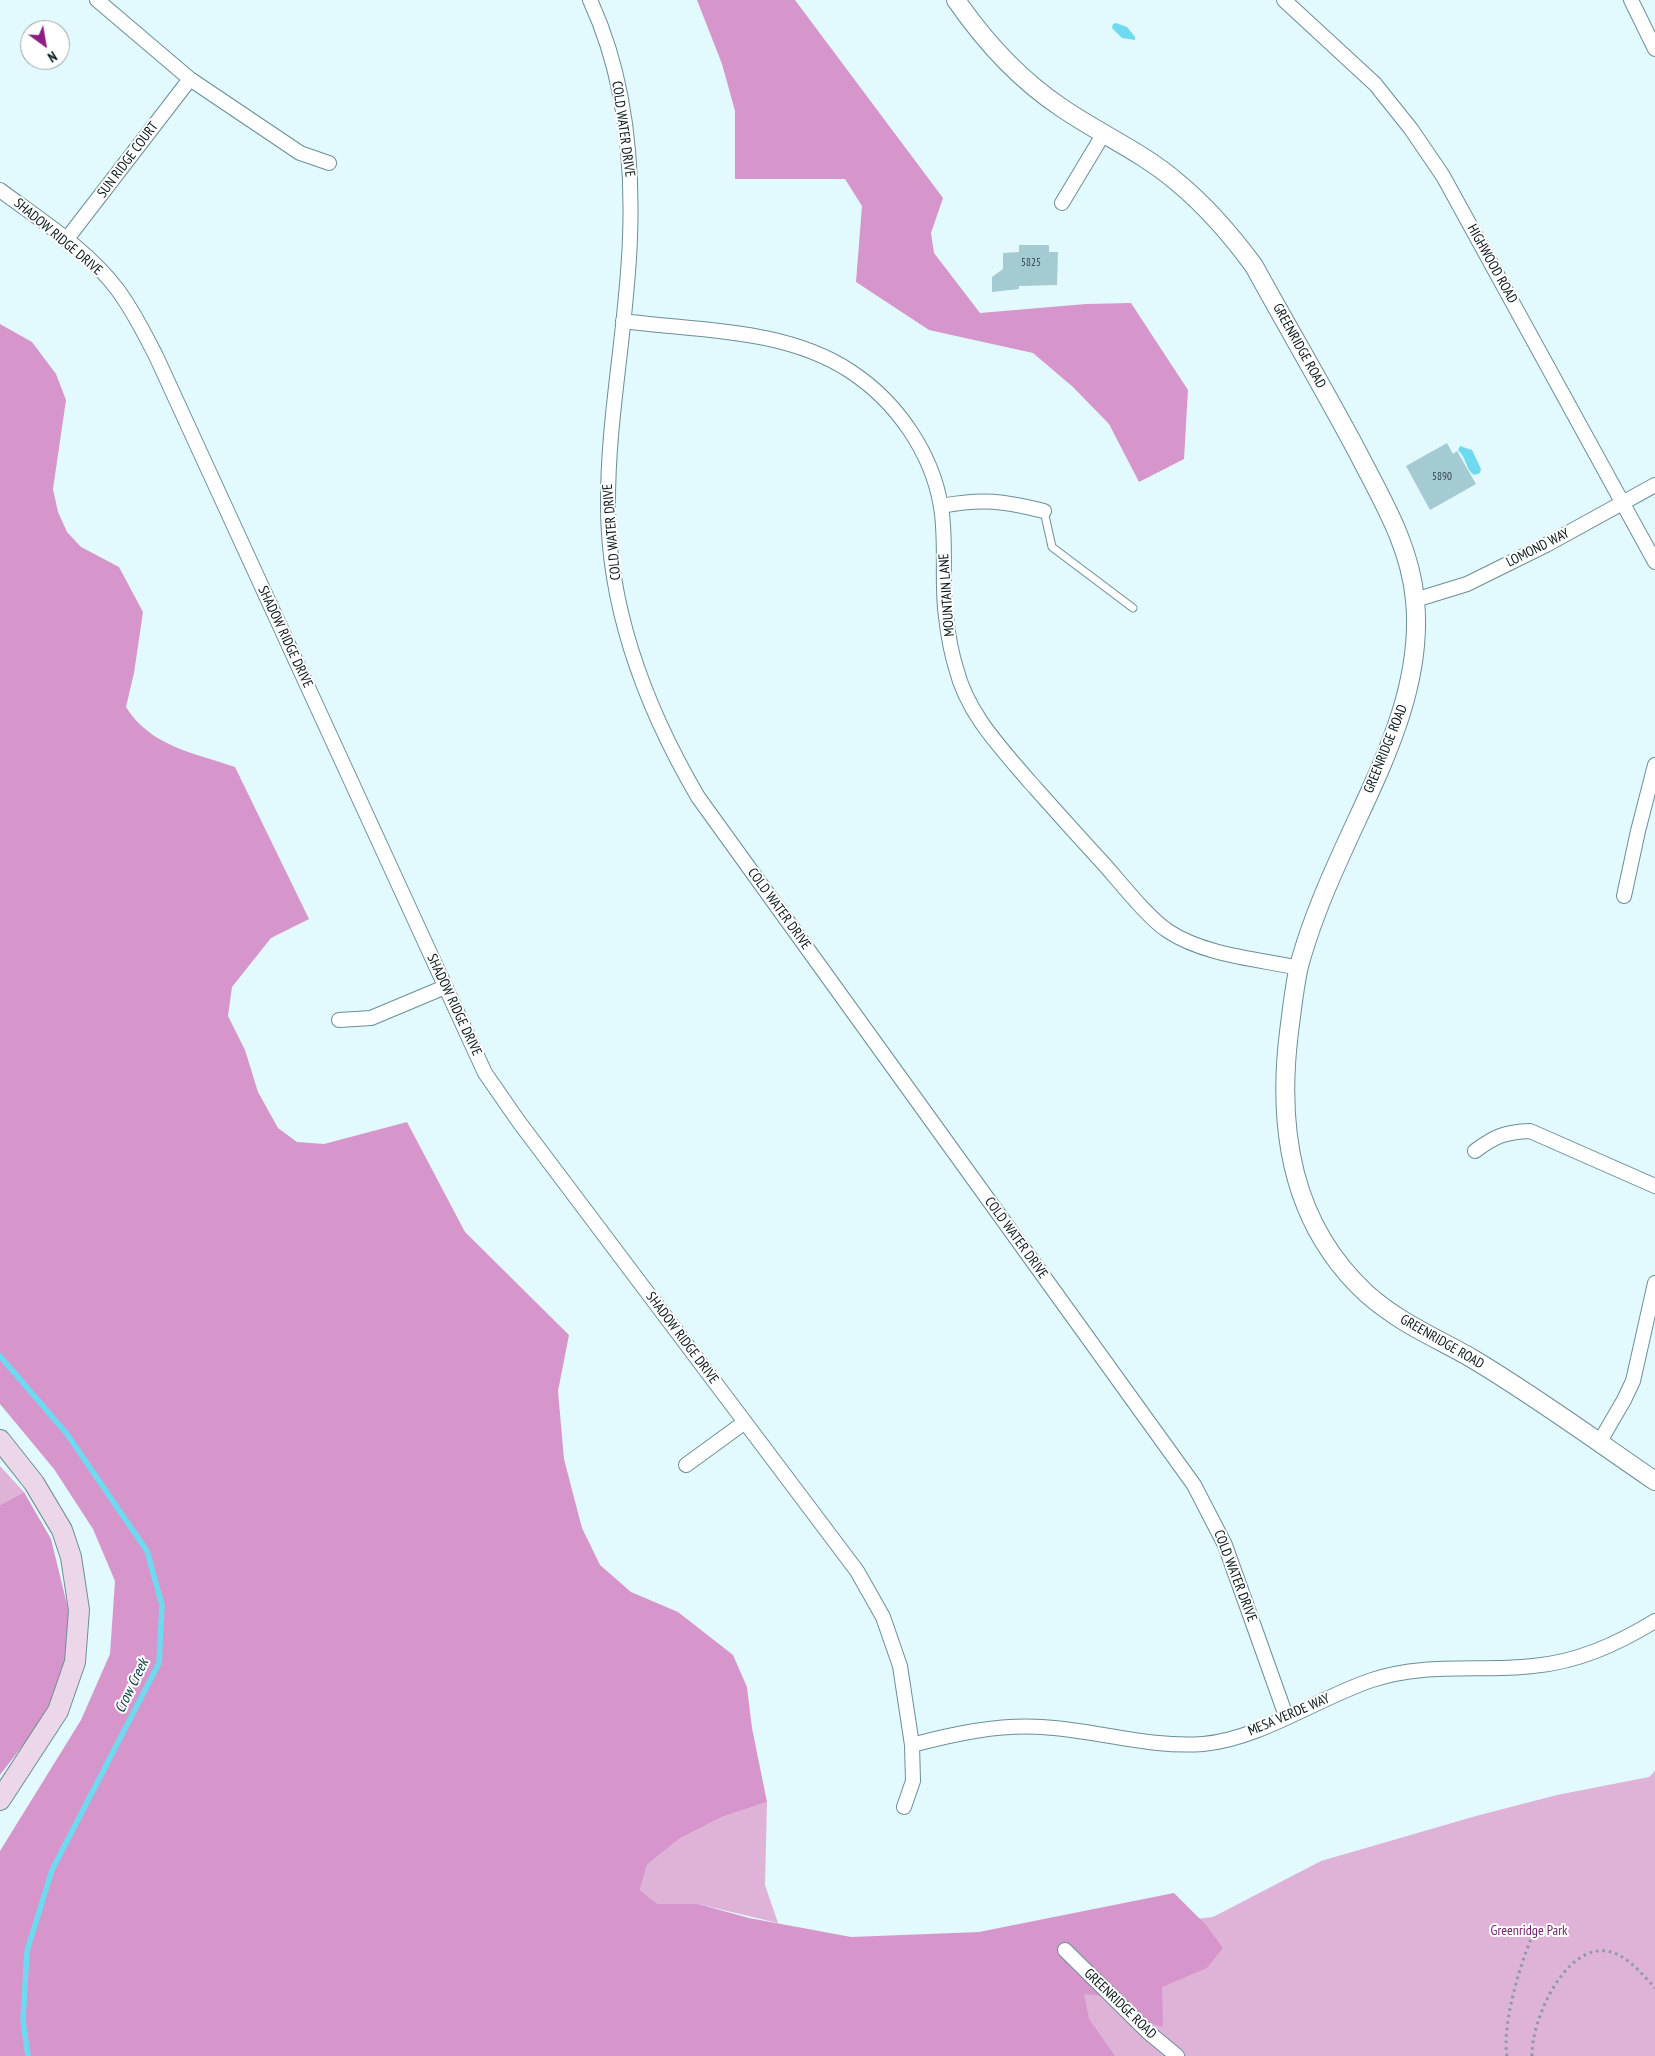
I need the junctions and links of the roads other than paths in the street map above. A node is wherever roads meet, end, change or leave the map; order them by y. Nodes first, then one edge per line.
1 (97, 0) edge
2 (590, 0) edge
3 (956, 0) edge
4 (1284, 0) edge
5 (1631, 0) edge
6 (1655, 49) edge
7 (190, 79) junction
8 (1104, 133) junction
9 (329, 164) dead end
10 (0, 190) edge
11 (1062, 203) dead end
12 (66, 240) junction
13 (622, 321) junction
14 (1655, 485) edge
15 (1623, 502) junction
16 (941, 506) junction
17 (1044, 511) joint
18 (1655, 562) edge
19 (1415, 600) junction
20 (1133, 608) dead end
21 (1655, 765) edge
22 (1624, 896) dead end
23 (1299, 968) junction
24 (445, 986) junction
25 (339, 1020) dead end
26 (1475, 1151) dead end
27 (1655, 1186) edge
28 (1655, 1283) edge
29 (746, 1422) junction
30 (0, 1440) edge
31 (1599, 1443) junction
32 (686, 1465) dead end
33 (1655, 1482) edge
34 (1655, 1621) edge
35 (1286, 1716) junction
36 (912, 1745) junction
37 (0, 1800) edge
38 (904, 1807) dead end
39 (1065, 1950) dead end
40 (1177, 2056) edge

1 - 7 street
2 - 13 street, COLD WATER DRIVE
3 - 8 street, GREENRIDGE ROAD
4 - 15 street, HIGHWOOD ROAD
5 - 6 street
7 - 9 street
7 - 12 street, SUN RIDGE COURT
8 - 11 street
8 - 19 street, GREENRIDGE ROAD
10 - 12 street, SHADOW RIDGE DRIVE
12 - 24 street, SHADOW RIDGE DRIVE
13 - 16 street, MOUNTAIN LANE
13 - 35 street, COLD WATER DRIVE
14 - 15 street, LOMOND WAY
15 - 18 street, HIGHWOOD ROAD
15 - 19 street, LOMOND WAY
16 - 17 street
16 - 23 street, MOUNTAIN LANE
17 - 20 lane
19 - 23 street, GREENRIDGE ROAD
21 - 22 street
23 - 31 street, GREENRIDGE ROAD
24 - 25 street
24 - 29 street, SHADOW RIDGE DRIVE
26 - 27 street
28 - 31 street
29 - 32 street
29 - 36 street, SHADOW RIDGE DRIVE
30 - 37 main road
31 - 33 street, GREENRIDGE ROAD
34 - 35 street, MESA VERDE WAY
35 - 36 street, MESA VERDE WAY
36 - 38 street, SHADOW RIDGE DRIVE
39 - 40 street, GREENRIDGE ROAD

